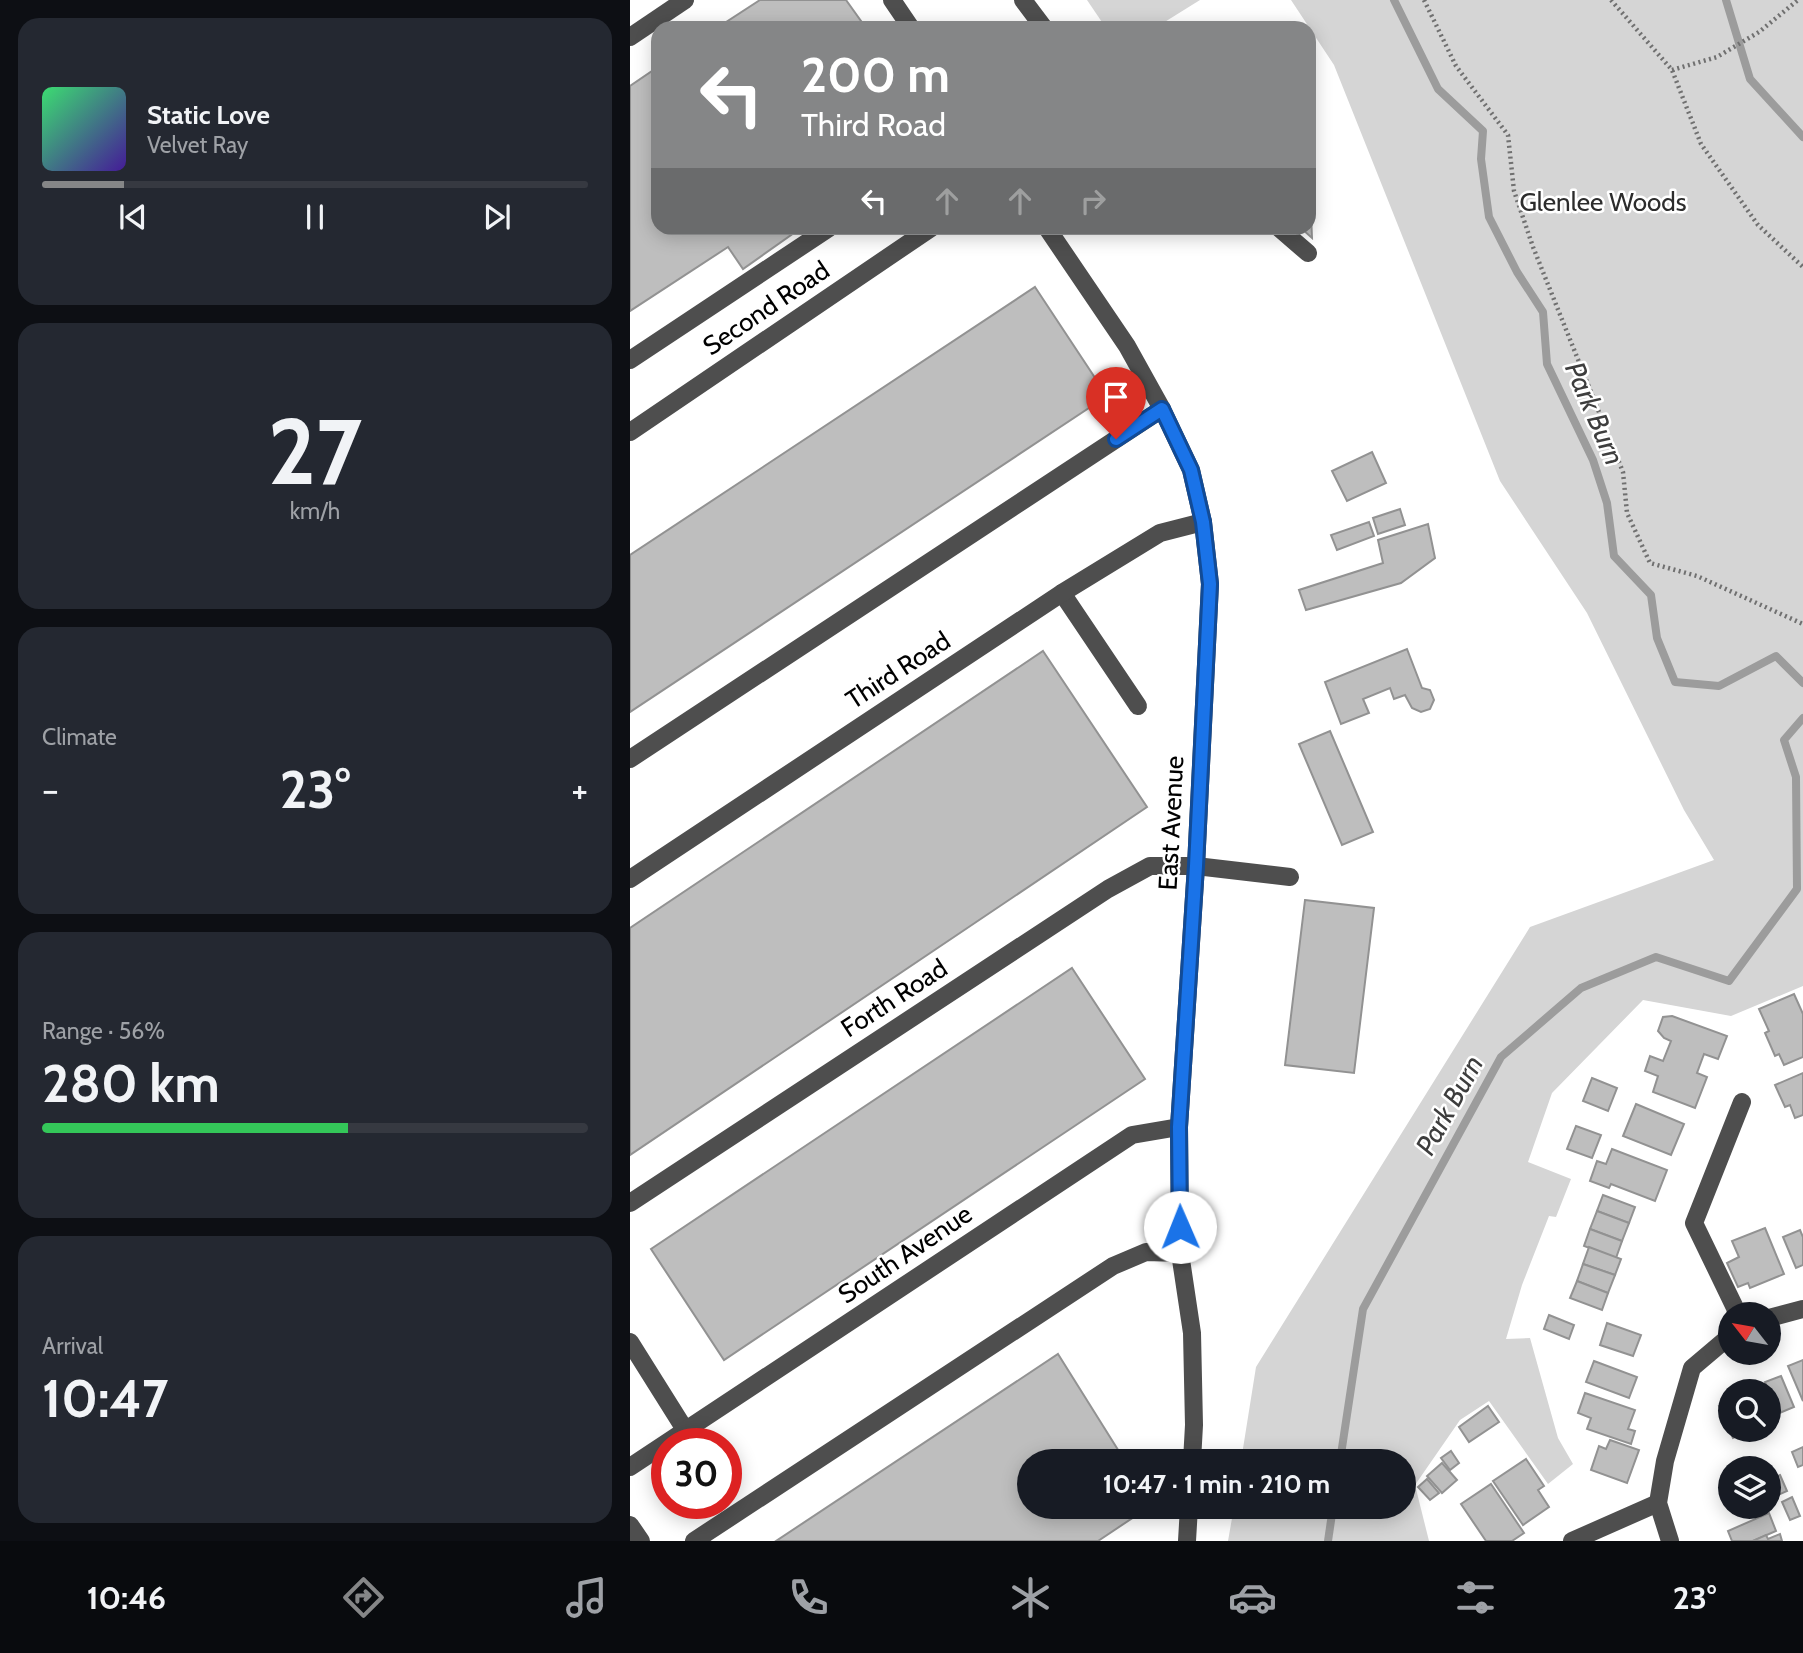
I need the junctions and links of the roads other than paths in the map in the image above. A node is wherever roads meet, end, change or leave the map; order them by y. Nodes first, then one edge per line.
1 (685, 0) edge
2 (892, 0) edge
3 (1023, 0) edge
4 (654, 21) edge
5 (906, 21) edge
6 (1040, 21) edge
7 (651, 23) edge
8 (630, 37) edge
9 (818, 235) edge
10 (921, 235) edge
11 (1052, 235) edge
12 (1287, 235) edge
13 (1308, 253) dead end
14 (630, 360) edge
15 (1162, 409) junction
16 (630, 432) edge
17 (1203, 522) junction
18 (1062, 593) junction
19 (1138, 706) dead end
20 (630, 759) edge
21 (1196, 866) junction
22 (1290, 877) dead end
23 (630, 879) edge
24 (1742, 1102) dead end
25 (1179, 1127) junction
26 (630, 1203) edge
27 (1180, 1253) junction
28 (1732, 1302) edge
29 (1803, 1309) edge
30 (1782, 1315) edge
31 (630, 1342) edge
32 (1718, 1346) edge
33 (684, 1428) edge
34 (705, 1428) edge
35 (1193, 1449) edge
36 (651, 1457) edge
37 (630, 1467) edge
38 (1658, 1503) junction
39 (742, 1507) edge
40 (725, 1519) edge
41 (1188, 1519) edge
42 (630, 1525) edge
43 (641, 1541) edge
44 (694, 1541) edge
45 (1187, 1541) edge
46 (1572, 1541) edge
47 (1670, 1541) edge

1 - 4 street
2 - 5 street
3 - 6 street
7 - 8 street
9 - 14 street, Second Road
10 - 16 street, Second Road
11 - 15 street, East Avenue
12 - 13 street
15 - 17 street, East Avenue
15 - 20 street
17 - 18 street, Third Road
17 - 21 street, East Avenue
18 - 19 street
18 - 23 street, Third Road
21 - 22 street, Forth Road
21 - 25 street, East Avenue
21 - 26 street, Forth Road
24 - 28 street
25 - 27 street, East Avenue
25 - 34 street, South Avenue
27 - 35 street, East Avenue
27 - 39 street
29 - 30 street
31 - 33 street
32 - 38 street
36 - 37 street, South Avenue
38 - 46 street
38 - 47 street
40 - 44 street
41 - 45 street
42 - 43 street

